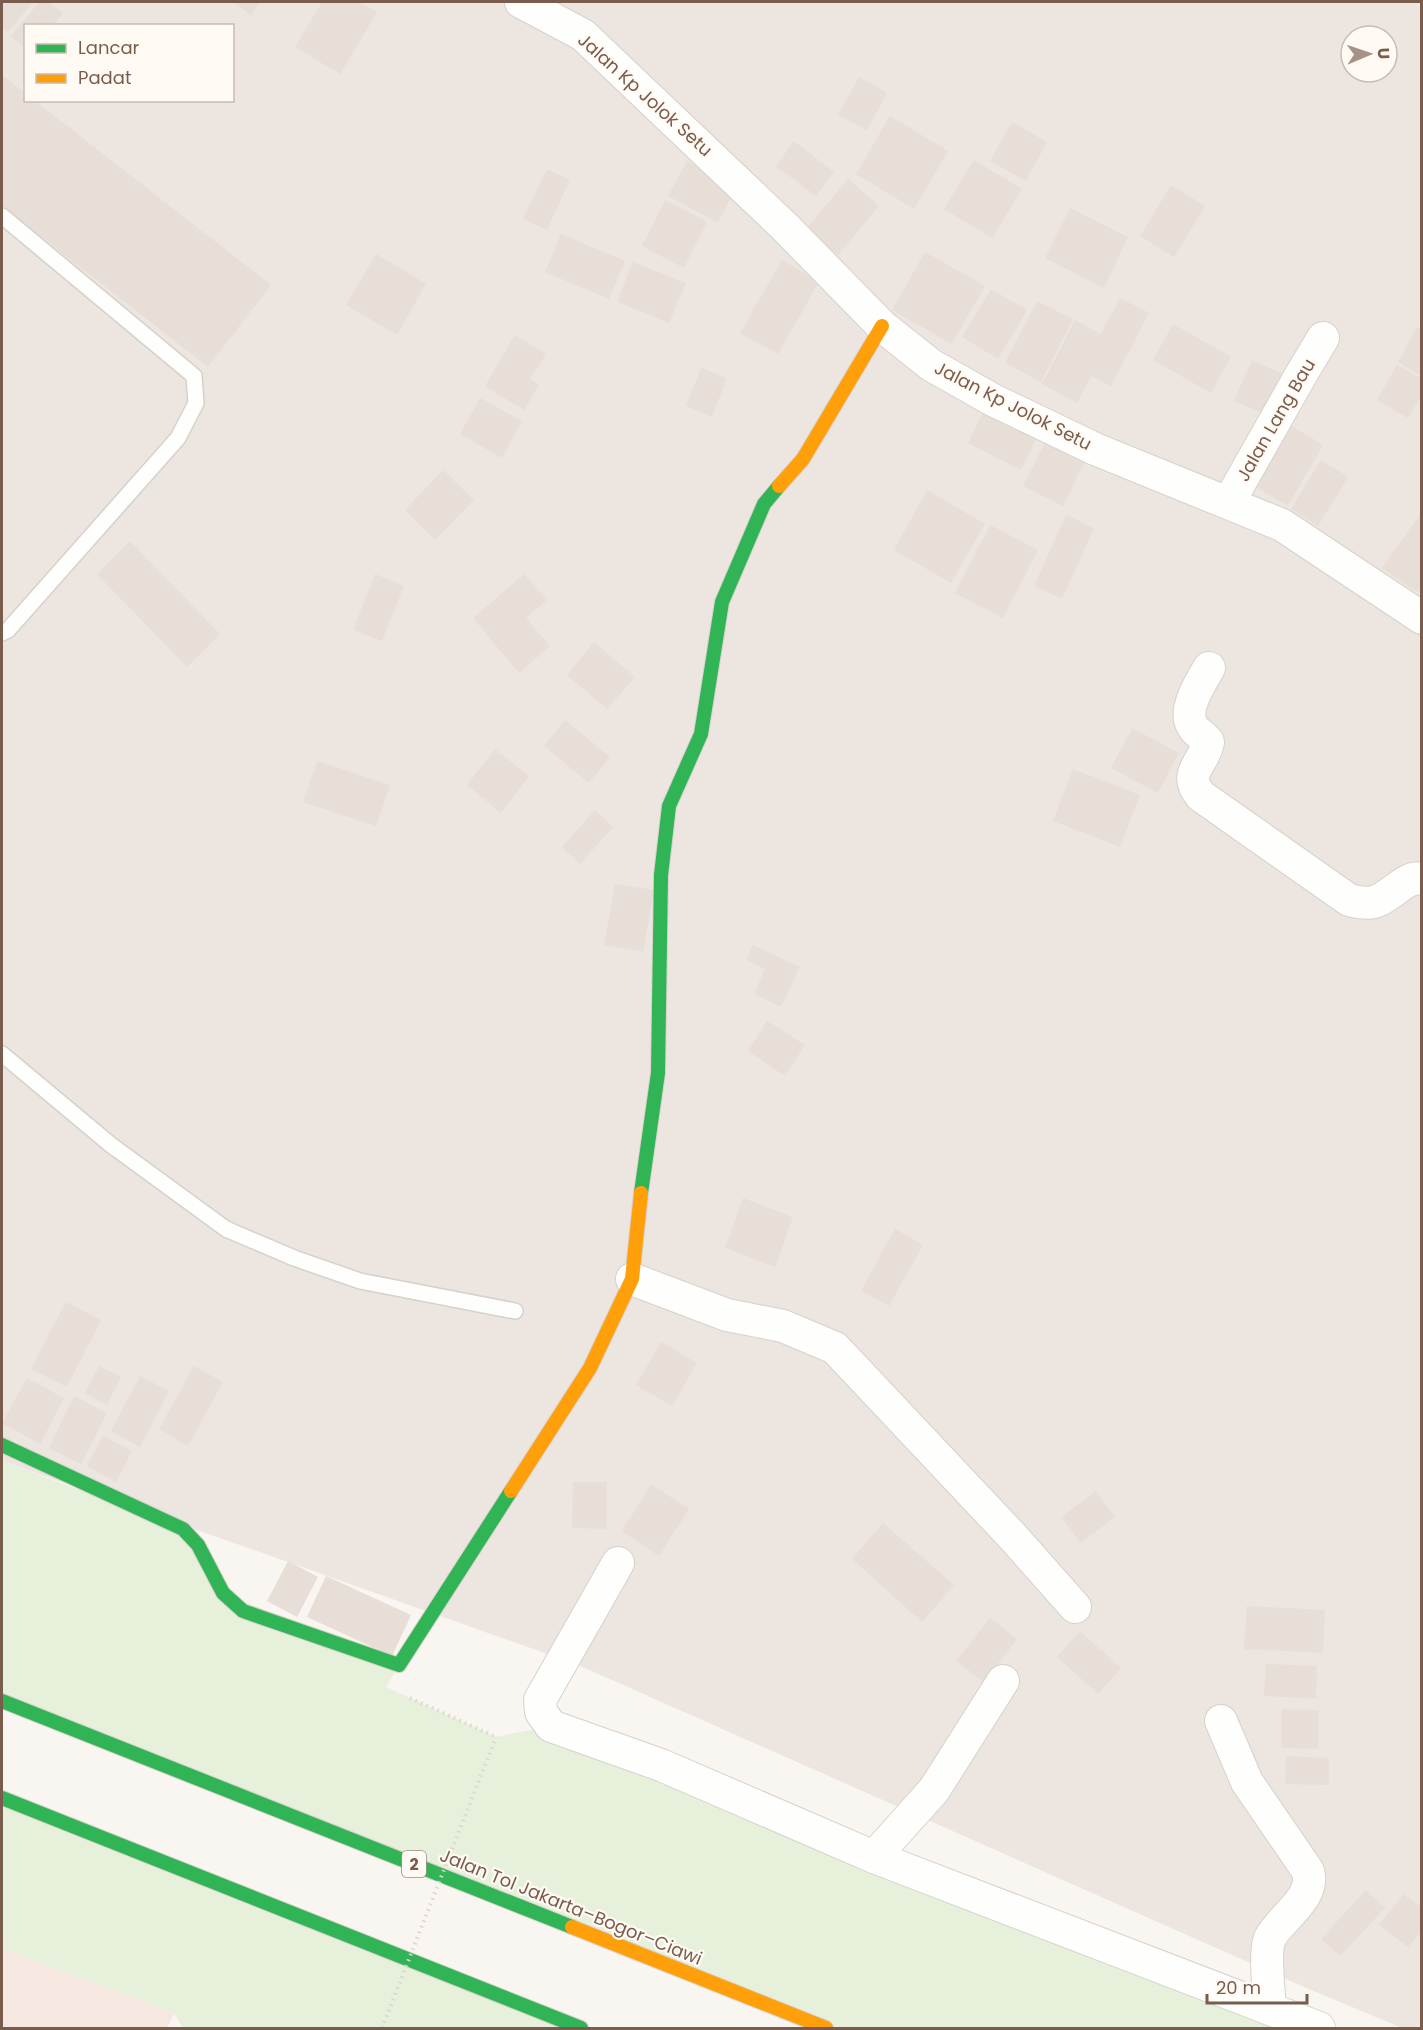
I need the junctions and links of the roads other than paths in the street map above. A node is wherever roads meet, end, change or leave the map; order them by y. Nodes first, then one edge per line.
1 (521, 2) edge
2 (2, 216) edge
3 (882, 326) junction
4 (1323, 338) dead end
5 (1229, 502) junction
6 (1422, 618) edge
7 (2, 633) edge
8 (1209, 668) dead end
9 (1422, 879) edge
10 (2, 1054) edge
11 (632, 1280) junction
12 (515, 1311) dead end
13 (2, 1445) edge
14 (618, 1563) dead end
15 (1075, 1607) dead end
16 (1003, 1681) dead end
17 (2, 1701) edge
18 (1221, 1721) dead end
19 (2, 1798) edge
20 (874, 1857) junction
21 (1270, 2009) junction
22 (581, 2028) edge
23 (826, 2028) edge
24 (1319, 2028) edge

1 - 3 street, Jalan Kp Jolok Setu
2 - 7 lane
3 - 5 street, Jalan Kp Jolok Setu
3 - 11 main road
4 - 5 street, Jalan Lang Bau
5 - 6 street, Jalan Kp Jolok Setu
8 - 9 street
10 - 12 lane
11 - 13 main road
11 - 15 street
14 - 20 street
16 - 20 street
17 - 23 main road, Jalan Tol Jakarta–Bogor–Ciawi / 2
18 - 21 street
19 - 22 main road
20 - 21 street
21 - 24 street

